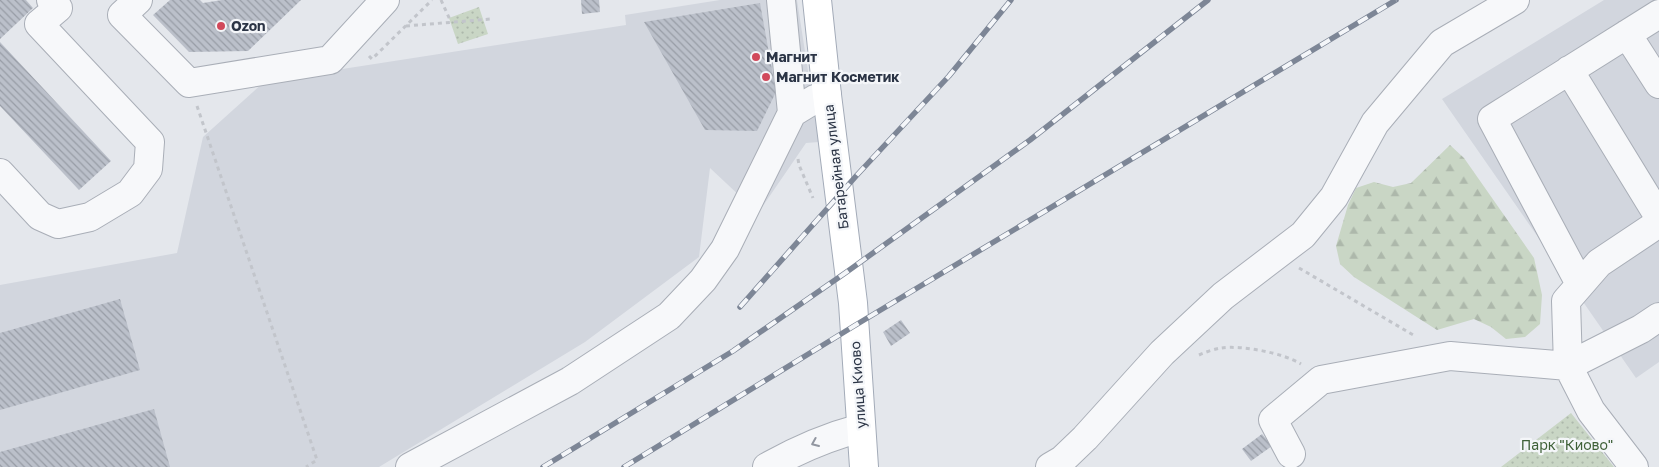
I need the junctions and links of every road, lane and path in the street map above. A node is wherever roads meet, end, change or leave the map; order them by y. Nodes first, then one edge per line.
1 (51, 0) edge
2 (138, 0) edge
3 (385, 0) edge
4 (432, 0) edge
5 (440, 0) edge
6 (781, 0) edge
7 (817, 0) edge
8 (1515, 0) edge
9 (1659, 14) edge
10 (491, 18) dead end
11 (451, 22) junction
12 (406, 26) junction
13 (1627, 34) junction
14 (351, 37) junction
15 (1569, 70) junction
16 (189, 83) junction
17 (1659, 84) edge
18 (827, 95) junction
19 (792, 113) junction
20 (798, 156) dead end
21 (0, 172) edge
22 (813, 199) dead end
23 (1659, 217) edge
24 (1659, 223) edge
25 (1277, 256) junction
26 (1580, 284) junction
27 (852, 303) joint
28 (1659, 317) edge
29 (1416, 336) dead end
30 (1197, 356) dead end
31 (1568, 366) junction
32 (1321, 380) junction
33 (861, 428) junction
34 (1292, 454) dead end
35 (306, 467) edge
36 (410, 467) edge
37 (767, 467) edge
38 (864, 467) edge
39 (1050, 467) edge
40 (1634, 467) edge

1 - 21 street
2 - 16 street
3 - 14 street
4 - 12 path
5 - 11 path
6 - 19 street
7 - 18 main road, Батарейная улица
8 - 25 street
9 - 13 street
10 - 11 path
11 - 12 path
12 - 14 path
13 - 15 street
13 - 17 street
14 - 16 street
15 - 23 street
15 - 26 street
16 - 35 path
18 - 19 street
18 - 27 main road, Батарейная улица
19 - 36 street
20 - 22 path
24 - 26 street
25 - 29 path
25 - 39 street
26 - 31 street
27 - 33 main road, улица Киово
28 - 31 street
30 - 32 path
31 - 32 street
31 - 40 street
32 - 34 street
33 -> 37 street
33 - 38 main road, улица Киово

